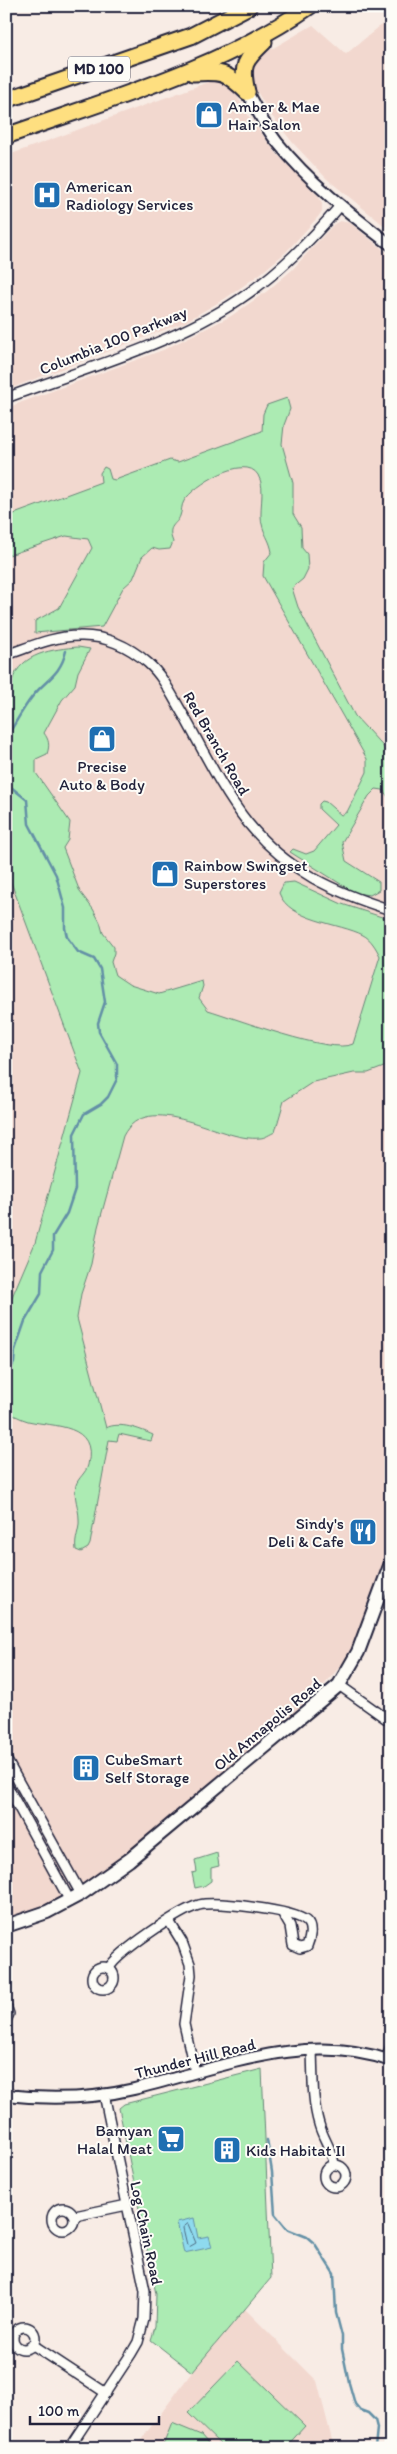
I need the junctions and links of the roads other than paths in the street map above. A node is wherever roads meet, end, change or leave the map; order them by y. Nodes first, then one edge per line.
1 (243, 6) edge
2 (249, 6) edge
3 (310, 6) edge
4 (284, 24) junction
5 (191, 36) junction
6 (180, 74) junction
7 (247, 92) junction
8 (6, 100) edge
9 (6, 136) edge
10 (340, 206) junction
11 (391, 246) edge
12 (6, 398) edge
13 (6, 655) edge
14 (391, 910) edge
15 (391, 1563) edge
16 (339, 1685) junction
17 (391, 1722) edge
18 (6, 1759) edge
19 (6, 1784) edge
20 (82, 1894) junction
21 (70, 1901) junction
22 (283, 1914) dead end
23 (169, 1921) junction
24 (6, 1926) edge
25 (109, 1968) dead end
26 (6, 2006) edge
27 (6, 2020) edge
28 (391, 2046) edge
29 (312, 2050) junction
30 (389, 2061) edge
31 (195, 2072) junction
32 (6, 2094) edge
33 (104, 2094) junction
34 (334, 2164) dead end
35 (127, 2205) junction
36 (75, 2216) dead end
37 (34, 2345) dead end
38 (106, 2393) junction
39 (69, 2448) edge

1 - 5 highway
2 - 5 highway, MD 100
3 - 4 highway, MD 100
4 - 6 highway, MD 100
4 - 7 highway
5 - 8 highway, MD 100
6 - 7 highway
6 - 9 highway, MD 100
7 - 10 street
10 - 11 street
10 - 12 street, Columbia 100 Parkway
13 - 14 street, Red Branch Road
15 - 16 main road, Old Annapolis Road
16 - 17 street
16 - 20 main road, Old Annapolis Road
18 - 20 street
19 - 21 street
20 - 21 main road, Old Annapolis Road
21 - 24 main road, Old Annapolis Road
22 - 23 street
23 - 25 street
23 - 31 street
26 - 27 street
28 - 30 street
29 - 30 street, Thunder Hill Road
29 - 31 street, Thunder Hill Road
29 - 34 street
31 - 33 street, Thunder Hill Road
32 - 33 street, Thunder Hill Road
33 - 35 street, Log Chain Road
35 - 36 street
35 - 38 street, Log Chain Road
37 - 38 street
38 - 39 street, Log Chain Road

